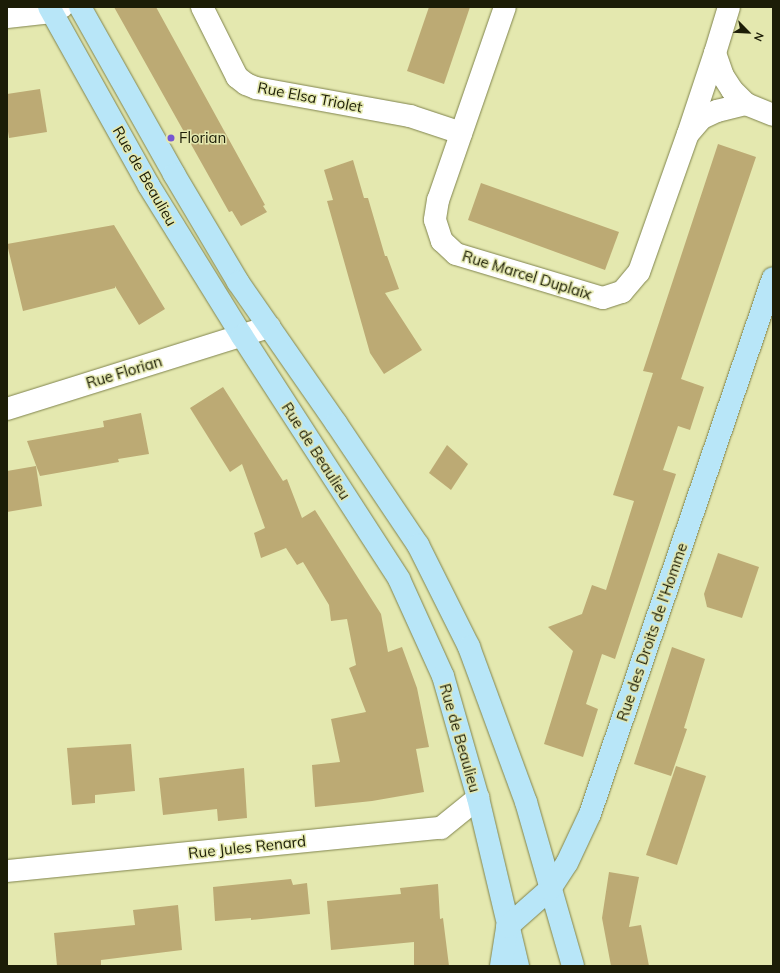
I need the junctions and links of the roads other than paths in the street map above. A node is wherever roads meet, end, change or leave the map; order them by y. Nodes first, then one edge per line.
1 (80, 7) edge
2 (202, 7) edge
3 (505, 7) edge
4 (729, 7) edge
5 (54, 9) edge
6 (7, 17) edge
7 (715, 53) junction
8 (746, 104) junction
9 (773, 114) edge
10 (461, 133) junction
11 (688, 134) junction
12 (773, 278) edge
13 (269, 327) junction
14 (242, 336) junction
15 (7, 409) edge
16 (478, 798) junction
17 (7, 871) edge
18 (550, 889) junction
19 (507, 926) junction
20 (501, 966) edge
21 (518, 966) edge
22 (573, 966) edge

1 - 13 main road, Rue de Beaulieu
2 - 10 street, Rue Elsa Triolet
3 - 10 street, Rue Marcel Duplaix
4 - 7 street
5 - 6 street
5 - 14 main road, Rue de Beaulieu
7 - 8 street
7 - 11 street
8 - 9 street
8 - 11 street, Rue Marcel Duplaix
10 - 11 street, Rue Marcel Duplaix
12 - 18 main road, Rue des Droits de l'Homme
13 - 14 street, Rue Florian
13 - 18 main road, Rue de Beaulieu
14 - 15 street, Rue Florian
14 - 16 main road, Rue de Beaulieu
16 - 17 street, Rue Jules Renard
16 - 19 main road, Rue de Beaulieu
18 - 19 main road, Rue des Droits de l'Homme
18 - 22 main road, Rue de Beaulieu
19 - 20 main road
19 - 21 main road, Rue de Beaulieu

